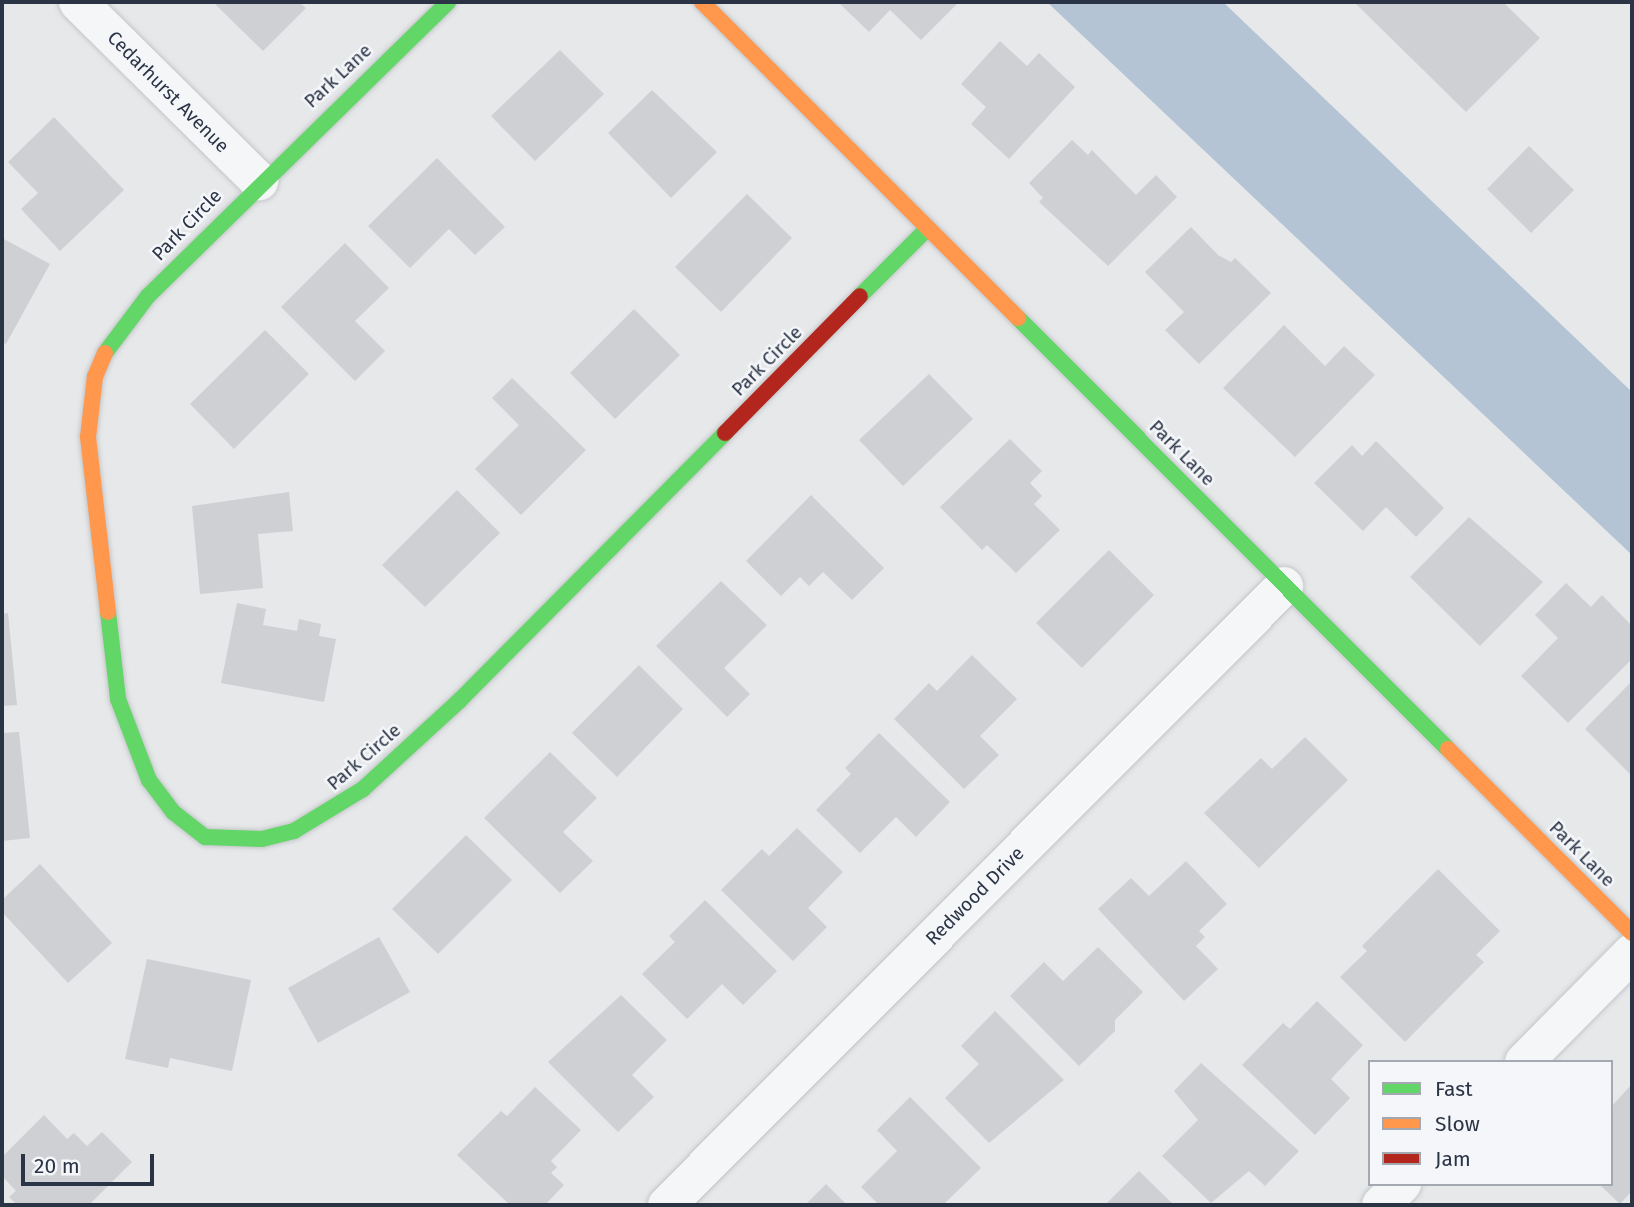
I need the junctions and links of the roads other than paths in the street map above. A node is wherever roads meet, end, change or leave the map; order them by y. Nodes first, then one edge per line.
1 (78, 2) edge
2 (447, 2) edge
3 (702, 2) edge
4 (259, 181) junction
5 (928, 228) junction
6 (1284, 586) junction
7 (1632, 933) edge
8 (1632, 953) edge
9 (1526, 1060) edge
10 (1400, 1186) edge
11 (667, 1205) edge
12 (1381, 1205) edge

1 - 4 street, Cedarhurst Avenue
2 - 4 street, Park Lane
3 - 5 street, Park Lane
4 - 5 street, Park Circle
5 - 6 street, Park Lane
6 - 7 street, Park Lane
6 - 11 street, Redwood Drive
8 - 9 street
10 - 12 street

